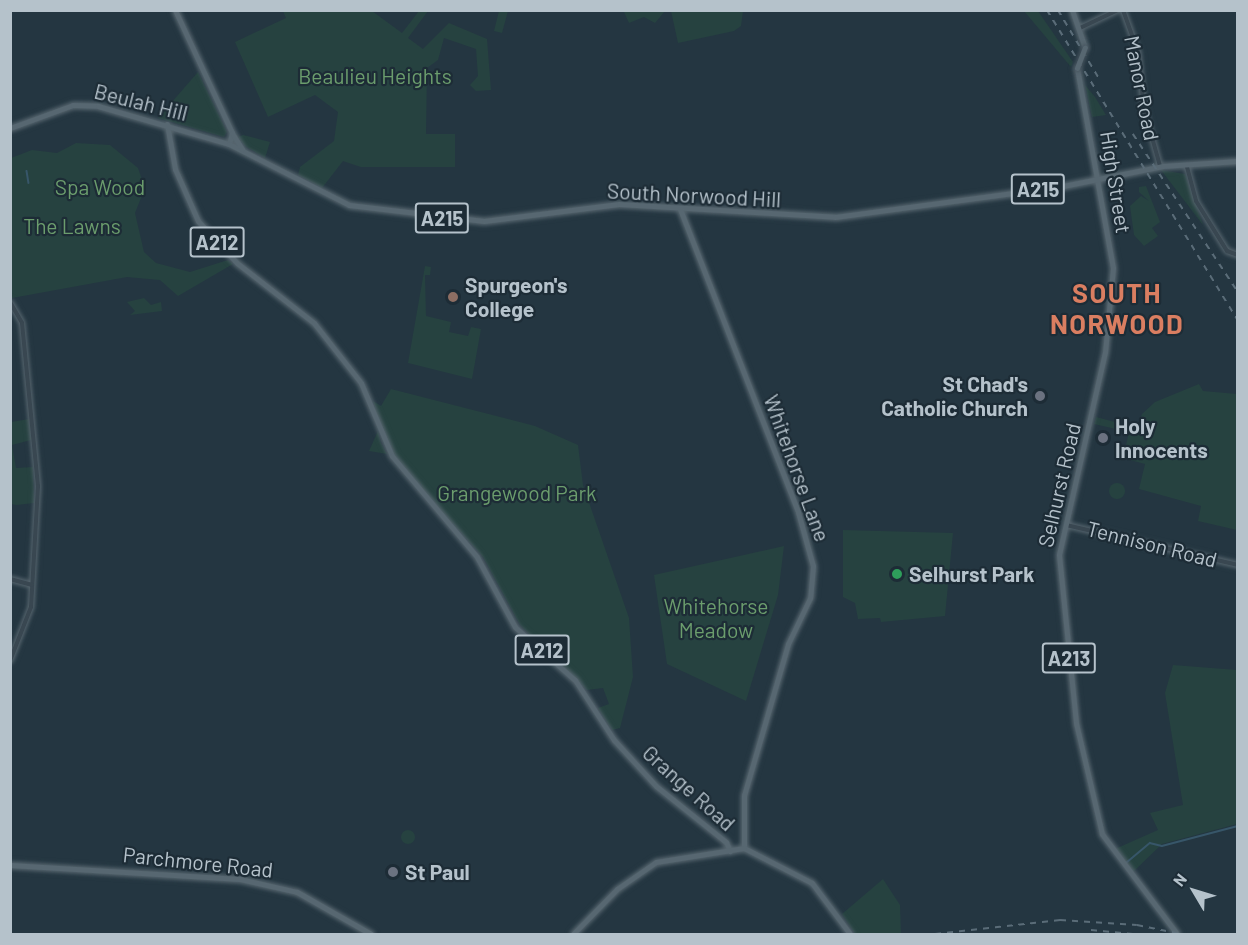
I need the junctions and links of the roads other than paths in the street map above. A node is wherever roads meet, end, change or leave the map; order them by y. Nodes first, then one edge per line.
1 (175, 10) edge
2 (1072, 10) edge
3 (1118, 10) edge
4 (1123, 11) edge
5 (1080, 28) junction
6 (167, 124) junction
7 (10, 128) edge
8 (232, 133) junction
9 (229, 144) junction
10 (243, 151) junction
11 (1238, 161) edge
12 (1160, 166) junction
13 (1188, 167) junction
14 (1100, 180) junction
15 (680, 209) junction
16 (699, 211) junction
17 (688, 220) junction
18 (1238, 255) edge
19 (10, 302) edge
20 (1111, 304) joint
21 (1066, 525) junction
22 (1238, 565) edge
23 (10, 579) edge
24 (32, 585) junction
25 (10, 661) edge
26 (744, 848) junction
27 (729, 851) junction
28 (10, 865) edge
29 (371, 934) edge
30 (573, 934) edge
31 (850, 934) edge
32 (1177, 934) edge

1 - 8 main road
2 - 5 main road, A213
3 - 5 street
4 - 12 street, Manor Road
5 - 14 main road, High Street / A213, bridge
6 - 7 main road, Beulah Hill / A215
6 - 9 main road, Beulah Hill / A215
6 - 27 main road, Grange Road / A212
8 - 9 main road
8 - 10 main road
9 - 10 main road, South Norwood Hill / A215
10 - 15 main road, South Norwood Hill / A215
11 - 13 main road, A215
12 - 13 main road, A215
12 - 14 main road, A215
13 - 18 street
14 - 16 main road, South Norwood Hill / A215
14 - 20 main road, High Street / A213
15 - 16 main road, South Norwood Hill / A215
15 - 17 main road, Whitehorse Lane
16 - 17 main road
17 - 26 main road, Whitehorse Lane
19 - 24 street
20 - 21 main road, Selhurst Road / A213
21 - 22 street, Tennison Road
21 - 32 main road, Selhurst Road / A213
23 - 24 street
24 - 25 street
26 - 27 main road
26 - 31 main road
27 - 30 main road
28 - 29 main road, Parchmore Road

